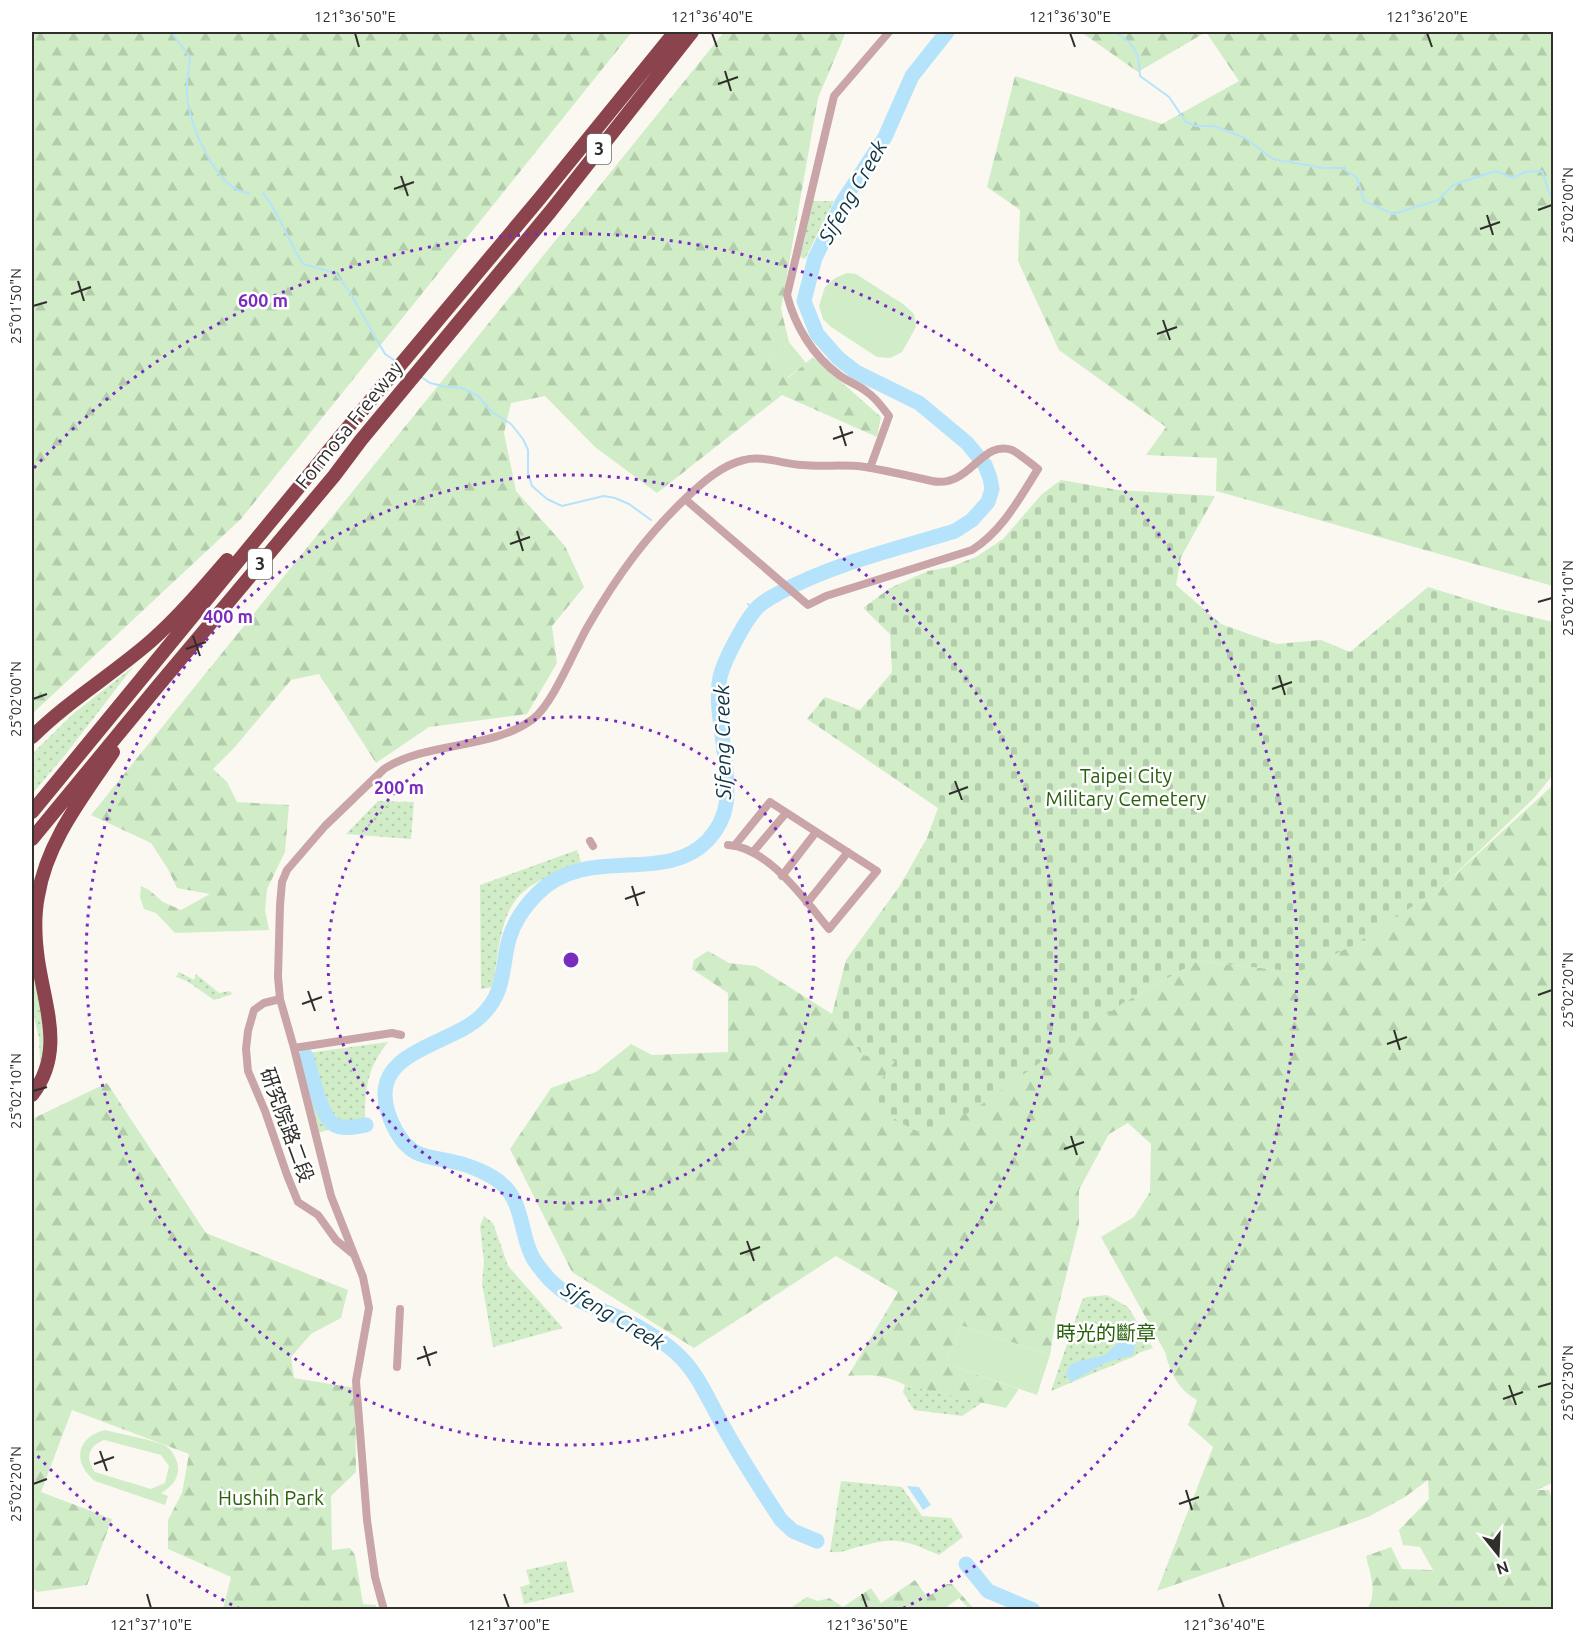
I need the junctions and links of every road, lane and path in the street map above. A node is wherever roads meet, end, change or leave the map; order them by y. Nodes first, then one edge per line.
1 (675, 32) edge
2 (692, 32) edge
3 (888, 32) edge
4 (870, 468) junction
5 (310, 474) junction
6 (685, 499) junction
7 (158, 686) junction
8 (32, 737) edge
9 (34, 807) edge
10 (786, 813) junction
11 (816, 832) junction
12 (34, 836) edge
13 (753, 852) junction
14 (848, 852) junction
15 (782, 876) junction
16 (807, 903) junction
17 (280, 999) junction
18 (401, 1035) dead end
19 (294, 1048) junction
20 (32, 1095) edge
21 (354, 1254) junction
22 (400, 1309) dead end
23 (397, 1367) dead end
24 (384, 1610) edge

1 - 5 highway, Formosa Freeway / 3
2 - 7 highway, Formosa Freeway / 3
3 - 4 street
4 - 6 street
4 - 6 street
5 - 8 highway
5 - 9 highway, Formosa Freeway / 3
6 - 17 street
7 - 12 highway, Formosa Freeway / 3
7 - 20 highway
10 - 11 street
10 - 13 street
10 - 13 street
11 - 14 street
11 - 15 street
13 - 15 street
14 - 16 street
14 - 16 street
15 - 16 street
17 - 19 street
17 - 21 street, 研究院路二段
18 - 19 street
19 - 21 street
21 - 24 street
22 - 23 street

